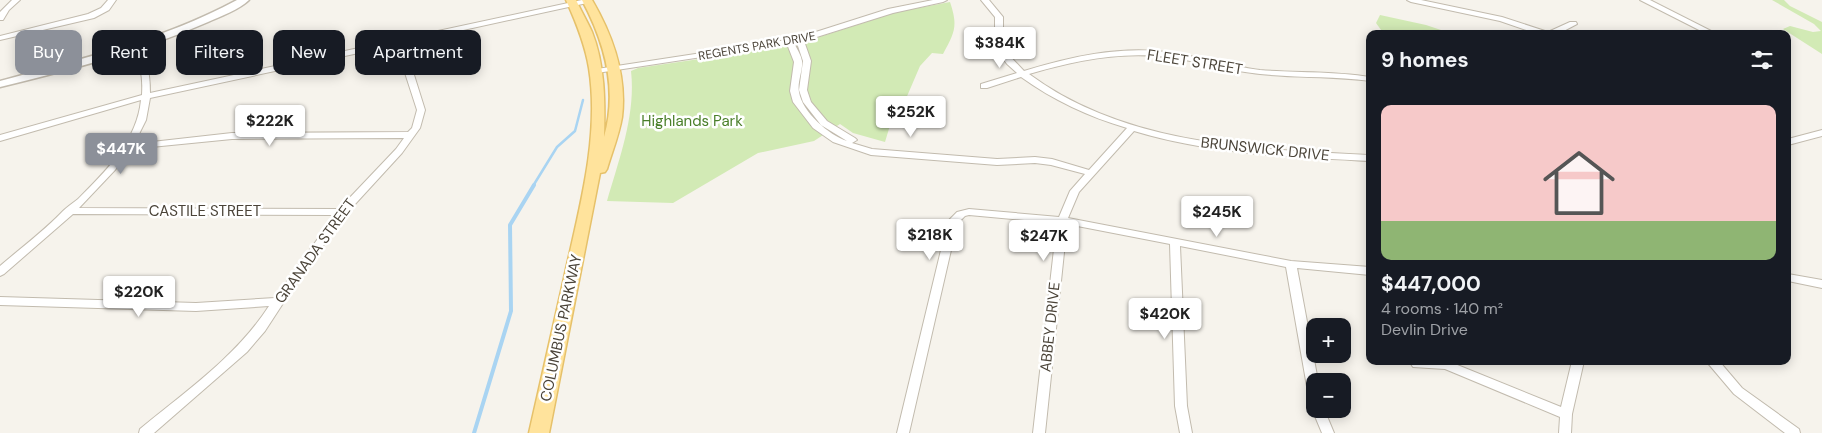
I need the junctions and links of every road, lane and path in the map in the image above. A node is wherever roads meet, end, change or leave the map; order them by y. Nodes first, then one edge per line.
1 (16, 0) edge
2 (112, 0) edge
3 (244, 0) edge
4 (587, 0) edge
5 (924, 0) edge
6 (943, 0) edge
7 (985, 0) edge
8 (1411, 0) edge
9 (1644, 0) edge
10 (572, 2) edge
11 (1454, 5) edge
12 (0, 18) edge
13 (1573, 24) dead end
14 (451, 30) edge
15 (1533, 30) edge
16 (1560, 30) edge
17 (1705, 30) edge
18 (166, 34) edge
19 (0, 38) edge
20 (794, 40) junction
21 (355, 52) edge
22 (92, 58) edge
23 (613, 67) junction
24 (596, 69) junction
25 (1023, 73) junction
26 (145, 75) edge
27 (410, 75) edge
28 (1366, 79) edge
29 (0, 84) edge
30 (984, 86) dead end
31 (146, 97) junction
32 (1133, 127) junction
33 (1822, 133) edge
34 (411, 135) junction
35 (0, 138) edge
36 (1791, 141) edge
37 (128, 147) junction
38 (1366, 158) edge
39 (1093, 170) junction
40 (68, 211) junction
41 (342, 212) junction
42 (1062, 220) junction
43 (584, 224) junction
44 (1175, 243) junction
45 (1291, 264) junction
46 (0, 272) edge
47 (1366, 272) edge
48 (1791, 279) edge
49 (1822, 284) edge
50 (0, 301) edge
51 (278, 302) junction
52 (1446, 365) edge
53 (1577, 365) edge
54 (1715, 365) edge
55 (1311, 373) edge
56 (1566, 414) junction
57 (1322, 418) edge
58 (145, 433) edge
59 (539, 433) edge
60 (904, 433) edge
61 (1039, 433) edge
62 (1186, 433) edge
63 (1328, 433) edge
64 (1566, 433) edge
65 (1794, 433) edge

1 - 12 street
2 - 19 street
3 - 18 street
4 - 10 street
4 - 23 main road, COLUMBUS PARKWAY
5 - 20 street, REGENTS PARK DRIVE
6 - 20 street, REGENTS PARK DRIVE
7 - 25 street, BRUNSWICK DRIVE
8 - 11 street
9 - 17 street
10 - 14 street
10 - 24 main road, COLUMBUS PARKWAY
11 - 15 street
13 - 16 street
20 - 23 street, REGENTS PARK DRIVE
20 - 39 street
21 - 31 street
22 - 29 street
23 - 24 street, REGENTS PARK DRIVE
23 - 43 main road, COLUMBUS PARKWAY
24 - 43 main road, COLUMBUS PARKWAY
25 - 28 street, FLEET STREET
25 - 30 street, FLEET STREET
25 - 32 street, BRUNSWICK DRIVE
26 - 31 street
27 - 34 street, GRANADA STREET
31 - 35 street
31 - 37 street
32 - 38 street, BRUNSWICK DRIVE
32 - 39 street, ABBEY DRIVE
33 - 36 street
34 - 37 street
34 - 41 street, GRANADA STREET
37 - 40 street
39 - 42 street, ABBEY DRIVE
40 - 41 street, CASTILE STREET
40 - 46 street
41 - 51 street, GRANADA STREET
42 - 44 street
42 - 60 street
42 - 61 street, ABBEY DRIVE
43 - 59 main road, COLUMBUS PARKWAY
44 - 45 street
44 - 62 street
45 - 47 street
45 - 55 street
48 - 49 street
50 - 51 street
51 - 58 street, GRANADA STREET
52 - 56 street
53 - 56 street
54 - 65 street
56 - 64 street
57 - 63 street

